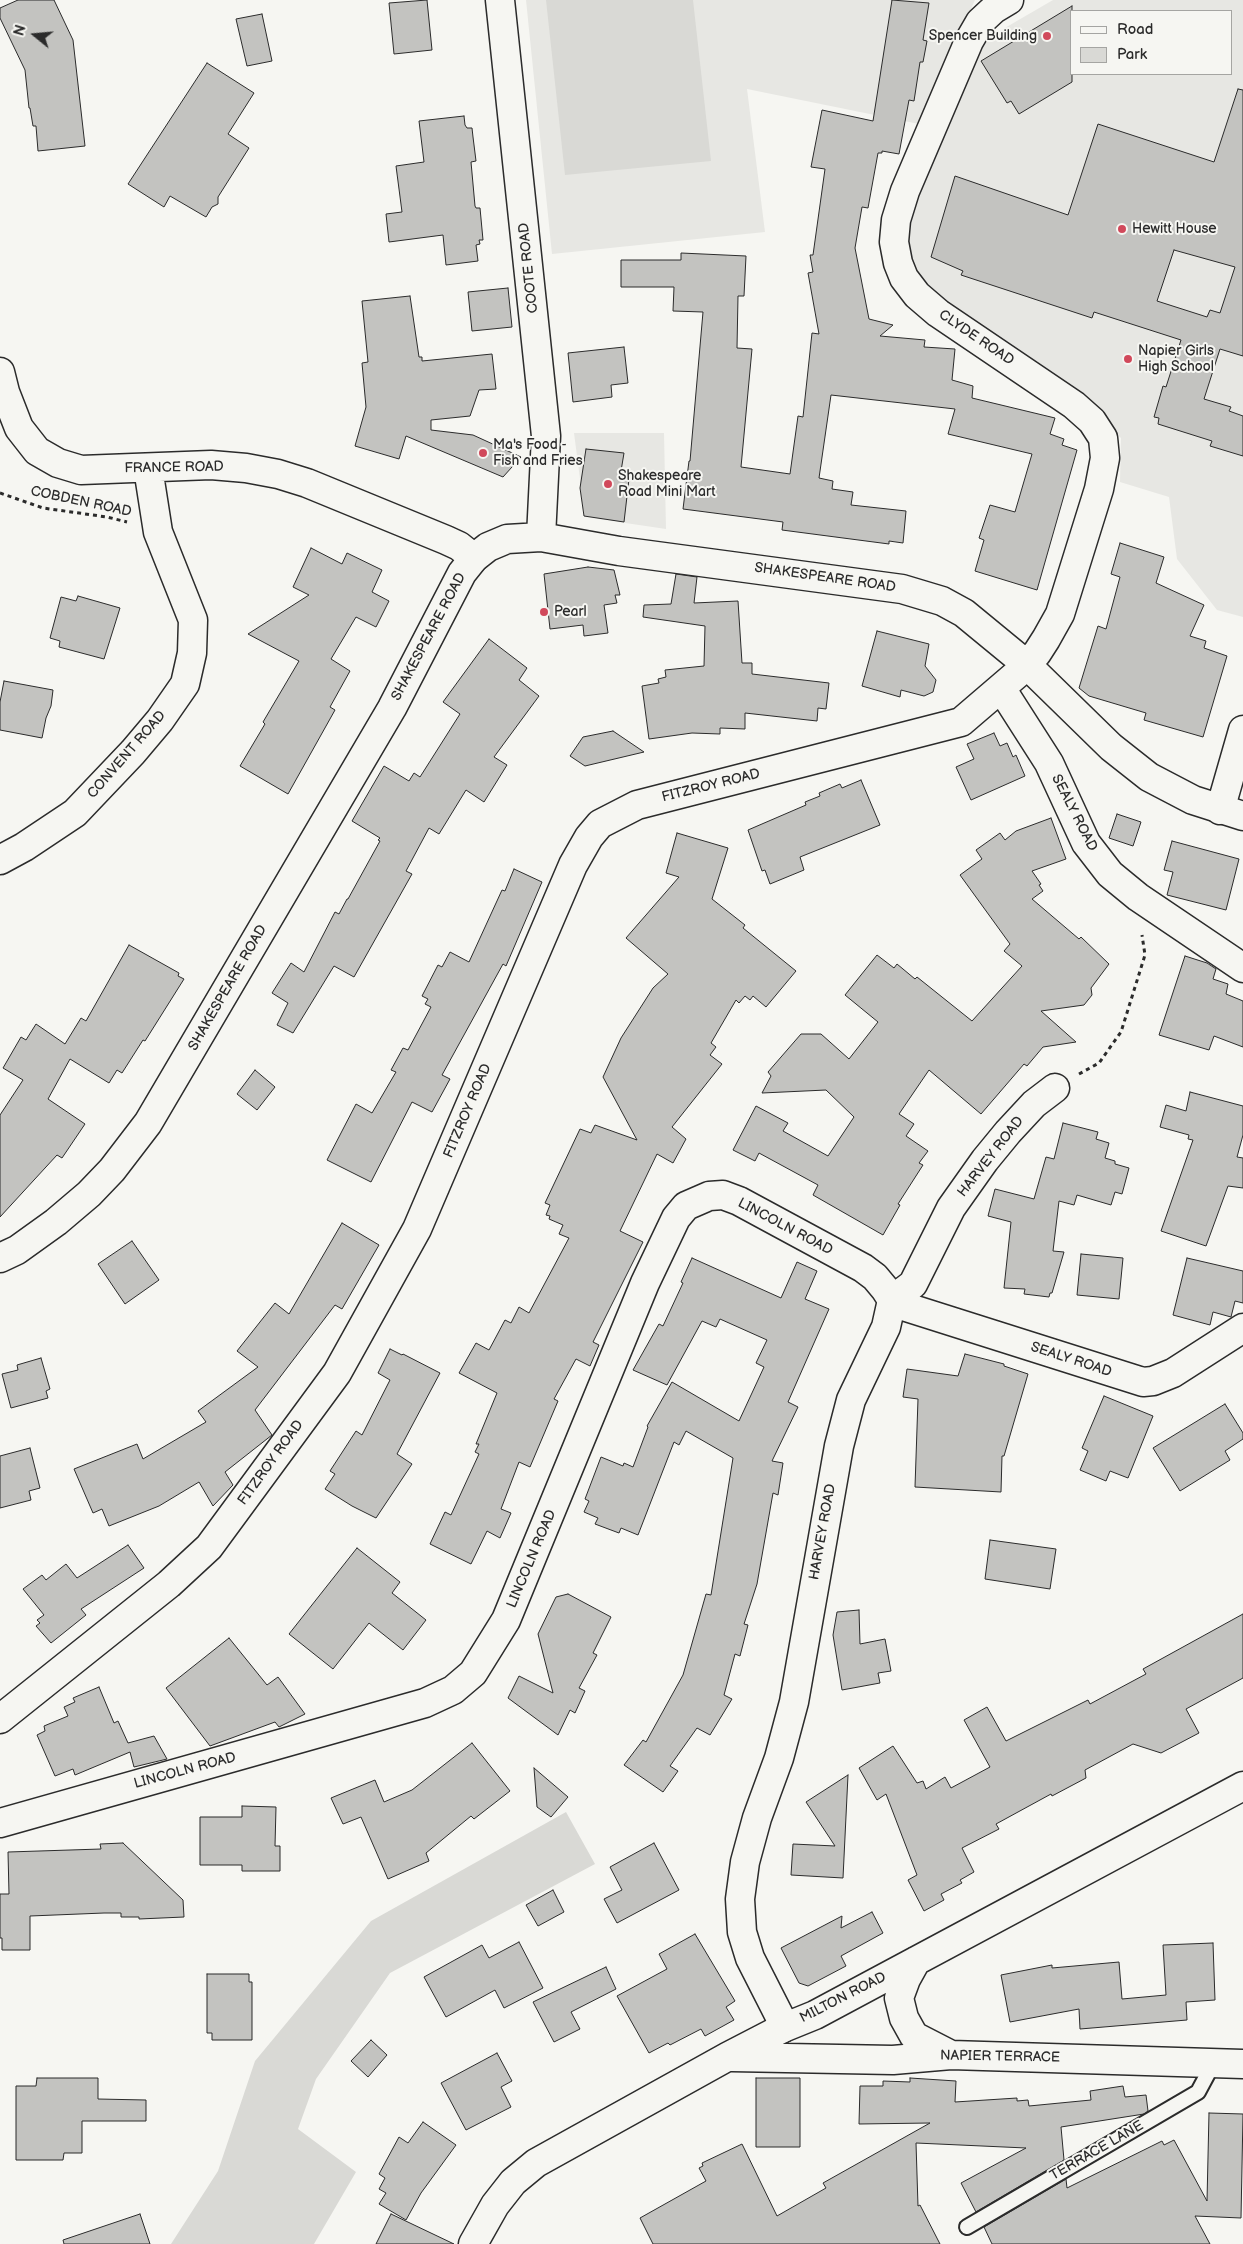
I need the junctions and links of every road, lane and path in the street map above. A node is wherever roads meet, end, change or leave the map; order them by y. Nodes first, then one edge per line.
1 (500, 0) edge
2 (1009, 0) edge
3 (0, 372) edge
4 (148, 468) junction
5 (0, 493) edge
6 (158, 532) junction
7 (540, 537) junction
8 (474, 558) junction
9 (1026, 664) junction
10 (1001, 688) junction
11 (1243, 730) edge
12 (1232, 813) edge
13 (0, 860) edge
14 (1145, 955) dead end
15 (1243, 968) edge
16 (1055, 1088) joint
17 (0, 1258) edge
18 (892, 1300) junction
19 (1243, 1328) edge
20 (0, 1719) edge
21 (1243, 1786) edge
22 (0, 1823) edge
23 (916, 1961) junction
24 (783, 2028) junction
25 (951, 2055) junction
26 (727, 2057) junction
27 (1213, 2064) junction
28 (1243, 2064) edge
29 (967, 2227) dead end
30 (472, 2244) edge

1 - 7 street, COOTE ROAD
2 - 9 street, CLYDE ROAD
3 - 4 street, FRANCE ROAD
4 - 6 street, CONVENT ROAD
4 - 8 street, FRANCE ROAD
5 - 6 path, COBDEN ROAD
6 - 13 street, CONVENT ROAD
7 - 8 street, SHAKESPEARE ROAD
7 - 9 street, SHAKESPEARE ROAD
8 - 17 street, SHAKESPEARE ROAD
9 - 10 street, FITZROY ROAD
9 - 12 street, SHAKESPEARE ROAD
10 - 15 street, SEALY ROAD
10 - 20 street, FITZROY ROAD
11 - 12 street
14 - 16 path
16 - 18 street, HARVEY ROAD
18 - 19 street, SEALY ROAD
18 - 22 street, LINCOLN ROAD
18 - 24 street, HARVEY ROAD
21 - 23 street, MILTON ROAD
23 - 24 street, MILTON ROAD
23 - 25 street
24 - 26 street, MILTON ROAD
25 - 26 street, NAPIER TERRACE
25 - 27 street, NAPIER TERRACE
26 - 30 street, MILTON ROAD
27 - 28 street, NAPIER TERRACE
27 - 29 lane, TERRACE LANE

